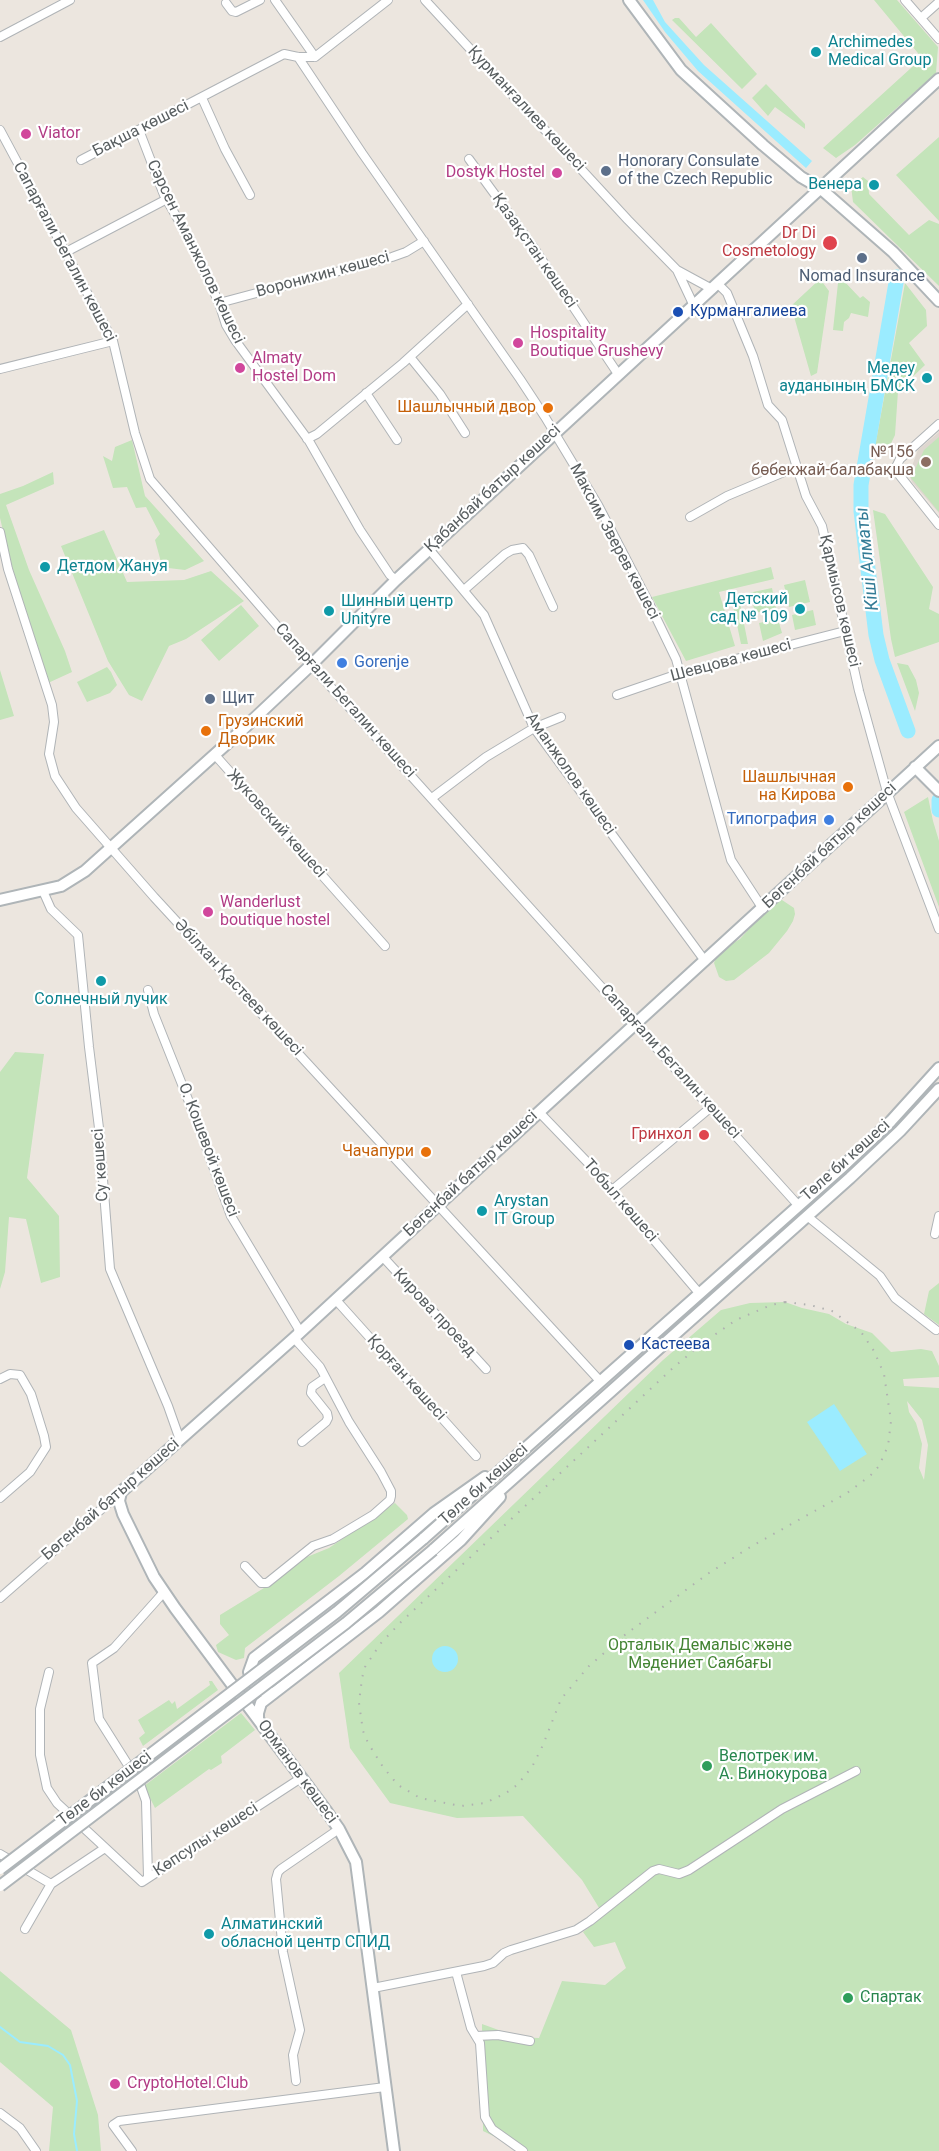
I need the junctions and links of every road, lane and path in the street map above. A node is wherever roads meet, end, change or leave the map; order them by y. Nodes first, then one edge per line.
1 (70, 0) edge
2 (260, 0) edge
3 (275, 0) edge
4 (388, 0) edge
5 (425, 0) edge
6 (629, 0) edge
7 (905, 0) edge
8 (939, 2) edge
9 (226, 3) dead end
10 (921, 18) junction
11 (0, 37) edge
12 (939, 39) edge
13 (298, 57) junction
14 (315, 57) junction
15 (939, 79) edge
16 (202, 98) junction
17 (0, 130) edge
18 (139, 130) junction
19 (470, 159) dead end
20 (81, 160) dead end
21 (820, 188) junction
22 (250, 195) dead end
23 (167, 199) junction
24 (424, 241) junction
25 (66, 252) junction
26 (677, 270) junction
27 (715, 286) junction
28 (939, 302) edge
29 (219, 303) junction
30 (468, 304) junction
31 (694, 306) junction
32 (113, 341) junction
33 (410, 357) junction
34 (0, 369) edge
35 (618, 374) junction
36 (366, 393) junction
37 (939, 424) edge
38 (554, 433) junction
39 (465, 434) dead end
40 (307, 439) junction
41 (397, 440) dead end
42 (796, 467) junction
43 (690, 517) dead end
44 (939, 525) edge
45 (0, 532) edge
46 (429, 549) junction
47 (396, 580) junction
48 (464, 590) junction
49 (553, 607) dead end
50 (845, 631) junction
51 (311, 665) junction
52 (681, 673) junction
53 (617, 695) dead end
54 (561, 717) dead end
55 (534, 728) junction
56 (939, 746) edge
57 (215, 755) junction
58 (915, 767) junction
59 (939, 791) edge
60 (887, 792) junction
61 (432, 798) junction
62 (110, 848) junction
63 (43, 891) junction
64 (0, 900) edge
65 (763, 909) junction
66 (939, 929) edge
67 (385, 946) dead end
68 (705, 961) junction
69 (148, 990) dead end
70 (635, 1024) junction
71 (939, 1068) edge
72 (939, 1089) edge
73 (710, 1108) junction
74 (539, 1112) junction
75 (611, 1191) junction
76 (798, 1204) junction
77 (437, 1205) junction
78 (807, 1216) junction
79 (939, 1216) edge
80 (935, 1234) dead end
81 (382, 1257) junction
82 (699, 1293) junction
83 (336, 1300) junction
84 (936, 1330) dead end
85 (297, 1336) junction
86 (486, 1369) dead end
87 (325, 1378) junction
88 (0, 1379) edge
89 (600, 1381) junction
90 (180, 1440) junction
91 (302, 1442) dead end
92 (476, 1456) dead end
93 (513, 1459) junction
94 (524, 1469) junction
95 (121, 1492) junction
96 (0, 1498) edge
97 (245, 1566) dead end
98 (164, 1592) junction
99 (0, 1598) edge
100 (49, 1672) dead end
101 (274, 1693) junction
102 (258, 1719) junction
103 (856, 1771) dead end
104 (301, 1778) junction
105 (339, 1829) junction
106 (105, 1848) junction
107 (0, 1854) edge
108 (0, 1869) edge
109 (148, 1877) junction
110 (51, 1884) junction
111 (0, 1886) edge
112 (25, 1929) dead end
113 (456, 1972) junction
114 (373, 1988) junction
115 (476, 2036) junction
116 (530, 2041) dead end
117 (296, 2081) dead end
118 (385, 2086) junction
119 (0, 2113) edge
120 (36, 2151) edge
121 (132, 2151) edge
122 (394, 2151) edge
123 (523, 2151) edge

1 - 11 street
2 - 9 street
3 - 14 street
4 - 14 street
5 - 26 street, Қурманғалиев көшесі
6 - 21 street
7 - 10 street
8 - 10 street
10 - 12 street
13 - 14 street, Бақша көшесі
13 - 16 street, Бақша көшесі
13 - 24 street, Максим Зверев көшесі
15 - 21 street, Қабанбай батыр көшесі
16 - 18 street, Бақша көшесі
16 - 22 street, Бақша көшесі
17 - 25 street, Сапарғали Бегалин көшесі
18 - 20 street, Бақша көшесі
18 - 23 street, Сәрсен Аманжолов көшесі
19 - 35 street, Қазақстан көшесі
21 - 27 street, Қабанбай батыр көшесі
21 - 28 street
23 - 25 street
23 - 29 street, Сәрсен Аманжолов көшесі
24 - 29 street, Воронихин көшесі
24 - 30 street, Максим Зверев көшесі
25 - 32 street, Сапарғали Бегалин көшесі
26 - 27 street
26 - 31 street
27 - 31 street, Қабанбай батыр көшесі
27 - 42 street, Қармысов көшесі
29 - 40 street, Сәрсен Аманжолов көшесі
30 - 33 street
30 - 38 street, Максим Зверев көшесі
31 - 35 street, Қабанбай батыр көшесі
32 - 34 street
32 - 51 street, Сапарғали Бегалин көшесі
33 - 36 street
33 - 39 street
35 - 38 street, Қабанбай батыр көшесі
36 - 40 street
36 - 41 street
37 - 44 street
38 - 46 street, Қабанбай батыр көшесі
38 - 52 street, Максим Зверев көшесі
40 - 47 street, Сәрсен Аманжолов көшесі
42 - 43 street
42 - 50 street, Қармысов көшесі
45 - 62 street, Әбілхан Қастеев көшесі
46 - 47 street, Қабанбай батыр көшесі
46 - 48 street, Аманжолов көшесі
47 - 51 street, Қабанбай батыр көшесі
48 - 49 street
48 - 55 street, Аманжолов көшесі
50 - 52 street, Шевцова көшесі
50 - 60 street, Қармысов көшесі
51 - 57 street, Қабанбай батыр көшесі
51 - 61 street, Сапарғали Бегалин көшесі
52 - 53 street, Шевцова көшесі
52 - 65 street, Максим Зверев көшесі
54 - 55 street
55 - 61 street
55 - 68 street, Аманжолов көшесі
56 - 58 street, Бөгенбай батыр көшесі
57 - 62 street, Қабанбай батыр көшесі
57 - 67 street, Жуковский көшесі
58 - 59 street
58 - 60 street, Бөгенбай батыр көшесі
60 - 65 street, Бөгенбай батыр көшесі
60 - 66 street, Қармысов көшесі
61 - 70 street, Сапарғали Бегалин көшесі
62 - 63 street, Қабанбай батыр көшесі
62 - 77 street, Әбілхан Қастеев көшесі
63 - 64 street, Қабанбай батыр көшесі
63 - 90 street, Су көшесі
65 - 68 street, Бөгенбай батыр көшесі
68 - 70 street, Бөгенбай батыр көшесі
69 - 85 street, О. Кошевой көшесі
70 - 73 street, Сапарғали Бегалин көшесі
70 - 74 street, Бөгенбай батыр көшесі
71 - 76 street, Төле би көшесі
72 - 78 street, Төле би көшесі
73 - 75 street
73 - 76 street, Сапарғали Бегалин көшесі
74 - 75 street, Тобыл көшесі
74 - 77 street, Бөгенбай батыр көшесі
75 - 82 street, Тобыл көшесі
76 - 82 street, Төле би көшесі
77 - 81 street, Бөгенбай батыр көшесі
77 - 89 street, Әбілхан Қастеев көшесі
78 - 84 street
78 - 94 street, Төле би көшесі
79 - 80 street
81 - 83 street, Бөгенбай батыр көшесі
81 - 86 street, Кирова проезд
82 - 89 street, Төле би көшесі
83 - 85 street, Бөгенбай батыр көшесі
83 - 92 street, Қорған көшесі
85 - 87 street, О. Кошевой көшесі
85 - 90 street, Бөгенбай батыр көшесі
87 - 91 street
87 - 97 street, О. Кошевой көшесі
88 - 96 street
89 - 93 street, Төле би көшесі
90 - 95 street, Бөгенбай батыр көшесі
93 - 101 street
93 - 108 street, Төле би көшесі, bridge
94 - 101 street
94 - 111 street, Төле би көшесі, bridge
95 - 98 street, Орманов көшесі
95 - 99 street, Бөгенбай батыр көшесі
98 - 102 street, Орманов көшесі
98 - 109 street
100 - 106 street, Көпсулы көшесі
101 - 102 street
102 - 104 street, Орманов көшесі
103 - 113 street
104 - 105 street, Орманов көшесі
104 - 109 street, Көпсулы көшесі
105 - 114 street, Орманов көшесі
105 - 117 street
106 - 109 street, Көпсулы көшесі
106 - 110 street
107 - 110 street
110 - 112 street
113 - 114 street
113 - 115 street
114 - 118 street, Орманов көшесі
115 - 116 street
115 - 123 street
118 - 121 street
118 - 122 street, Орманов көшесі
119 - 120 street

